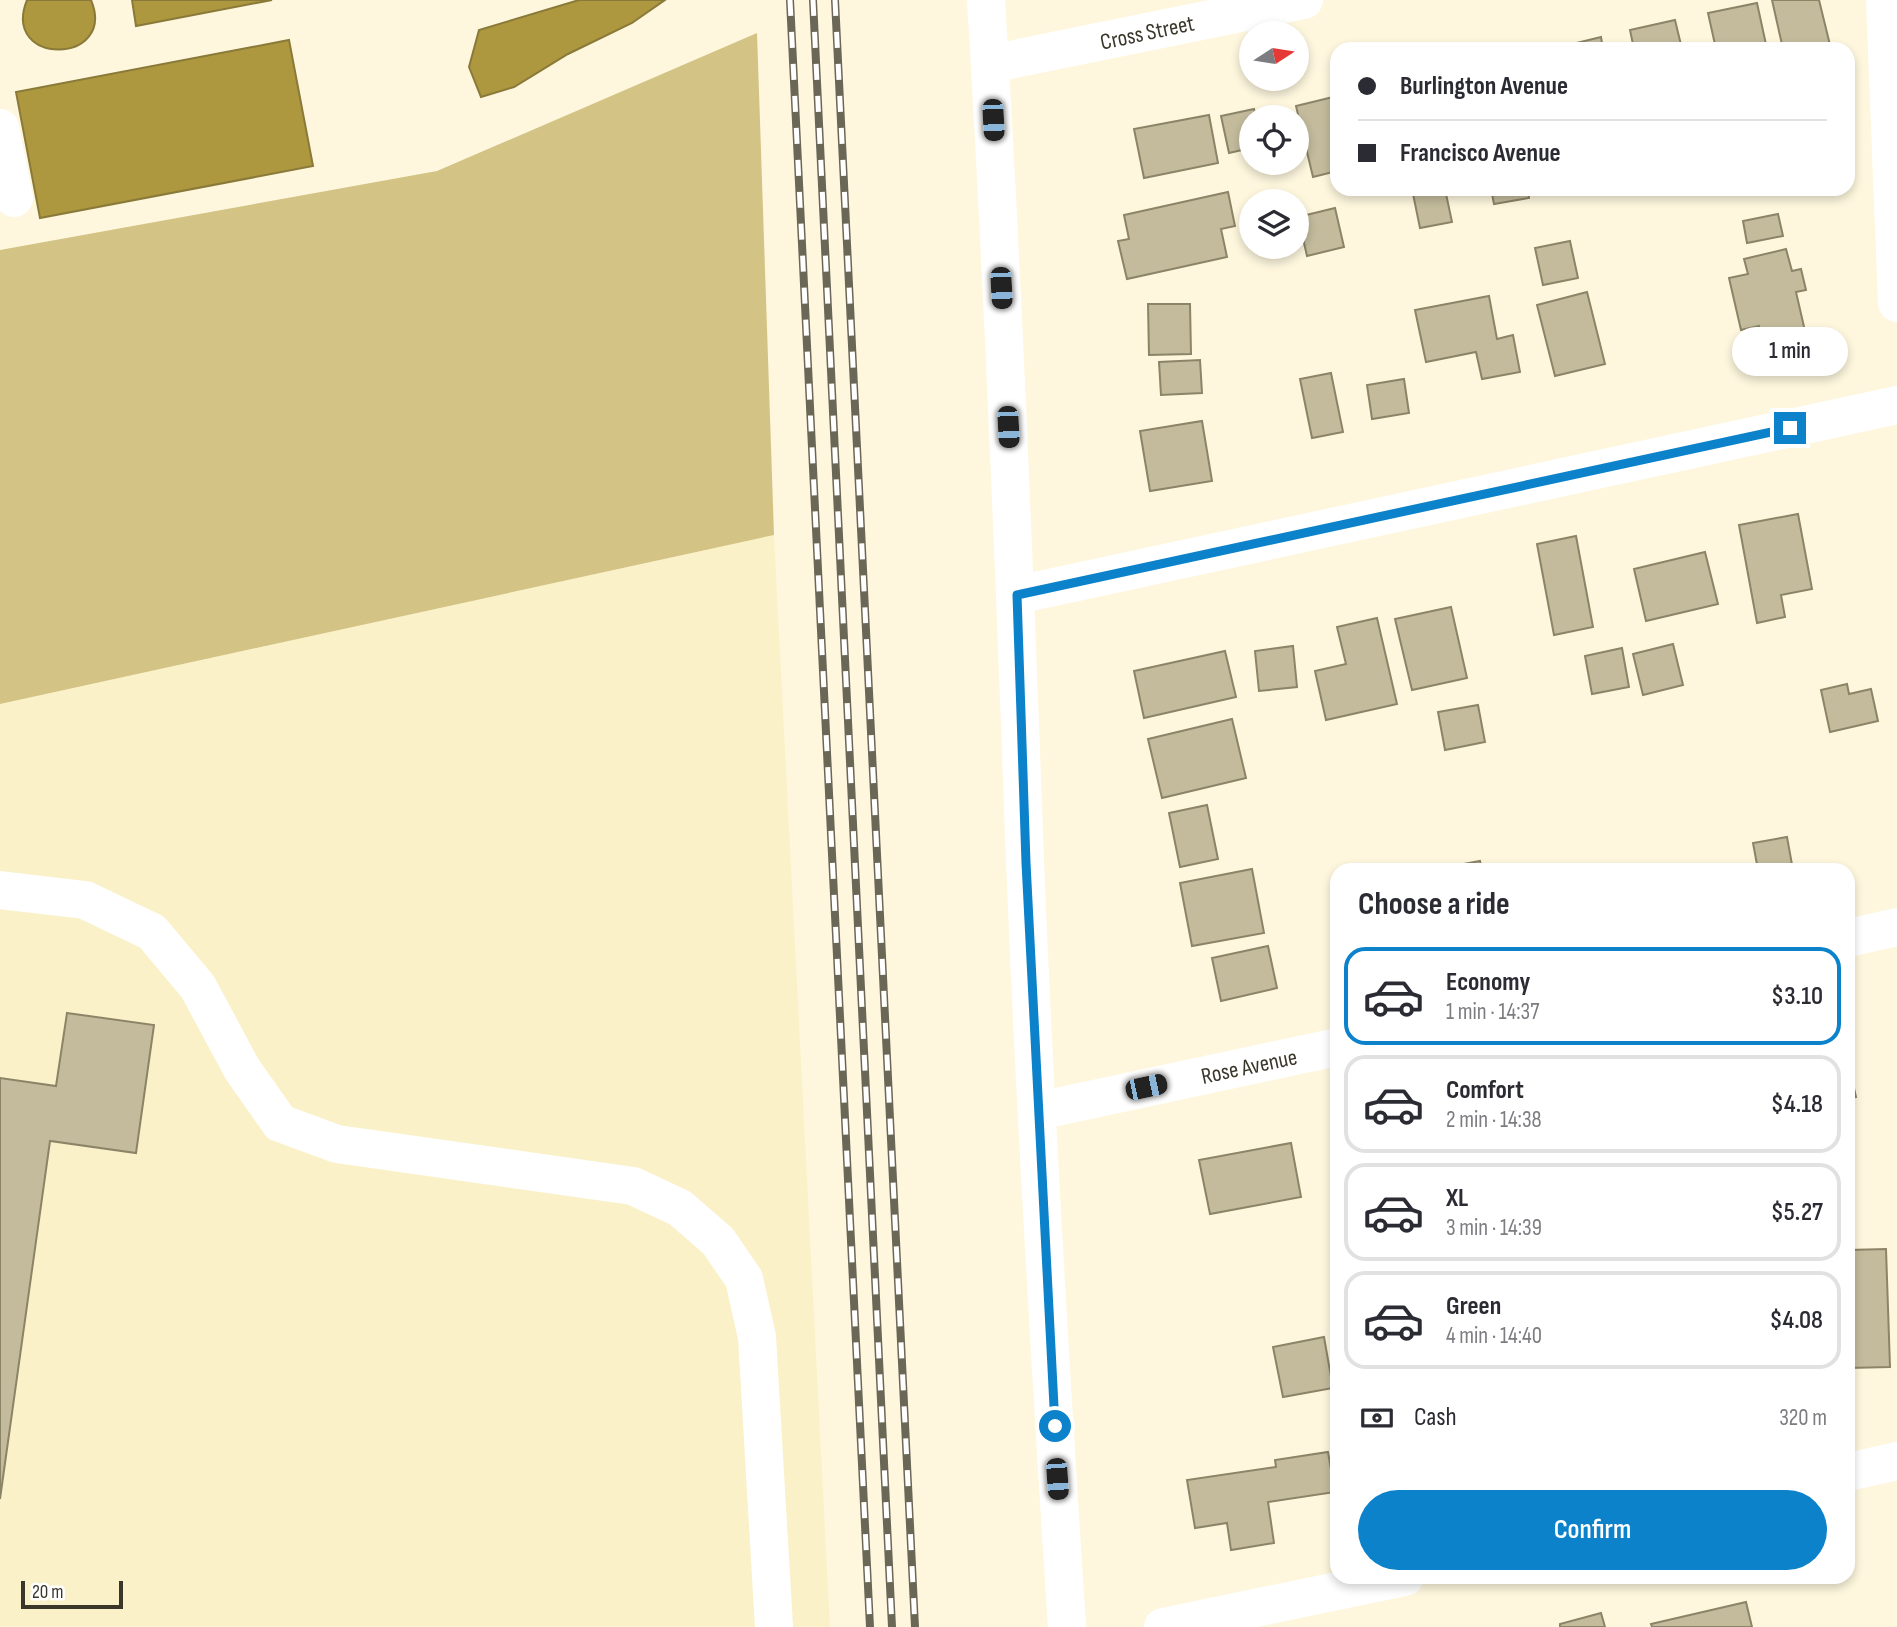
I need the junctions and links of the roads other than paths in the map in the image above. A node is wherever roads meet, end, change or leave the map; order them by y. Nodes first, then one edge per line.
1 (986, 0) edge
2 (1304, 0) edge
3 (1885, 0) edge
4 (990, 64) junction
5 (0, 128) edge
6 (14, 198) dead end
7 (1897, 303) edge
8 (1897, 405) edge
9 (1017, 595) junction
10 (0, 890) edge
11 (1897, 928) edge
12 (1855, 937) edge
13 (1330, 1048) edge
14 (1038, 1111) junction
15 (1897, 1461) edge
16 (1855, 1470) edge
17 (1371, 1584) edge
18 (774, 1627) edge
19 (1067, 1627) edge
20 (1163, 1627) edge

1 - 4 street
2 - 4 street, Cross Street
3 - 7 street
4 - 9 street
5 - 6 street
8 - 9 street
9 - 14 street
10 - 18 street
11 - 12 street
13 - 14 street, Rose Avenue
14 - 19 street
15 - 16 street
17 - 20 street

